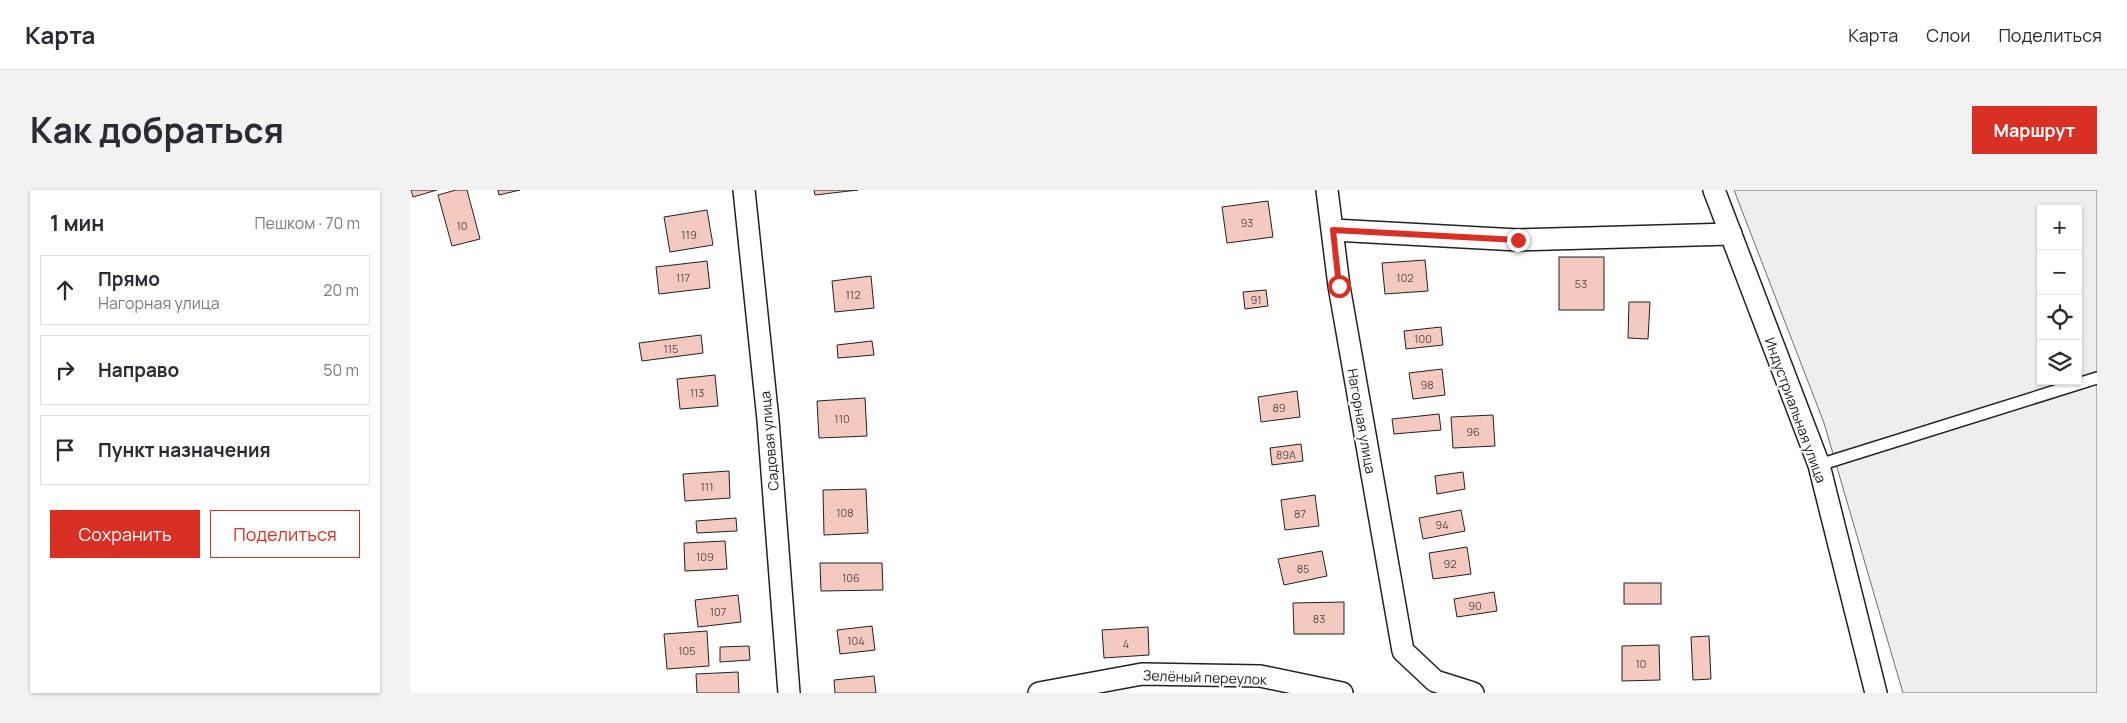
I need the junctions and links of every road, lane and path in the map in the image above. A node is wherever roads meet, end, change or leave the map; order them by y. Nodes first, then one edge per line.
1 (744, 190) edge
2 (1327, 190) edge
3 (1714, 190) edge
4 (1333, 230) junction
5 (1731, 234) junction
6 (2097, 378) edge
7 (1819, 465) junction
8 (789, 693) edge
9 (1039, 693) edge
10 (1342, 693) edge
11 (1473, 693) edge
12 (1876, 693) edge

1 - 8 street, Садовая улица
2 - 4 street, Нагорная улица
3 - 5 street, Индустриальная улица
4 - 5 street
4 - 11 street, Нагорная улица
5 - 7 street, Индустриальная улица
6 - 7 lane
7 - 12 street, Индустриальная улица
9 - 10 street, Зелёный переулок

